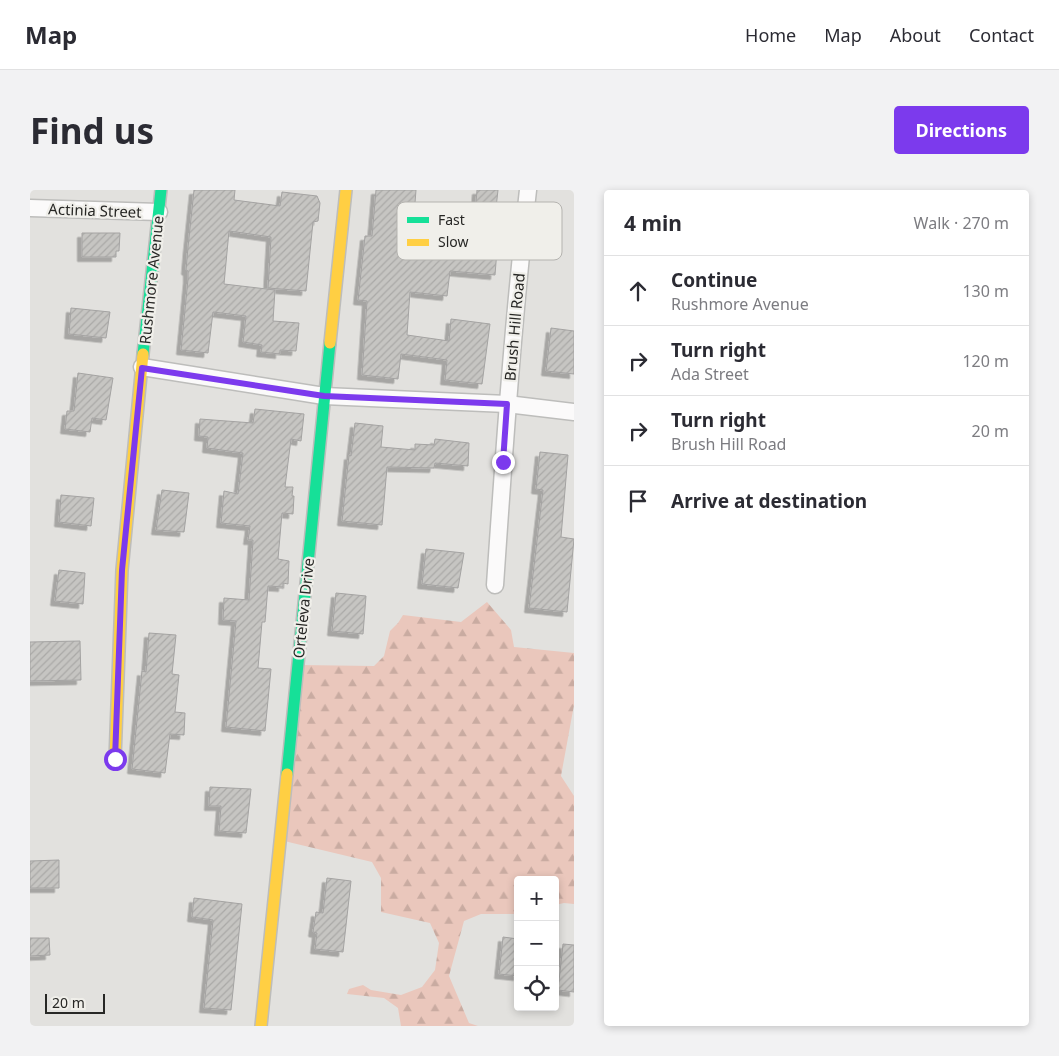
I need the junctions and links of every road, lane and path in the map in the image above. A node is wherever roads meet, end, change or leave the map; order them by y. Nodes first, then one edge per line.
1 (162, 190) edge
2 (346, 190) edge
3 (30, 208) edge
4 (159, 212) junction
5 (521, 260) edge
6 (142, 368) junction
7 (324, 396) junction
8 (507, 404) junction
9 (574, 412) edge
10 (495, 585) dead end
11 (115, 759) dead end
12 (261, 1026) edge

1 - 4 street, Rushmore Avenue
2 - 7 street, Orteleva Drive
3 - 4 street, Actinia Street
4 - 6 street, Rushmore Avenue
5 - 8 street, Brush Hill Road
6 - 7 street
6 - 11 street, Rushmore Avenue
7 - 8 street
7 - 12 street, Orteleva Drive
8 - 9 street
8 - 10 street, Brush Hill Road

